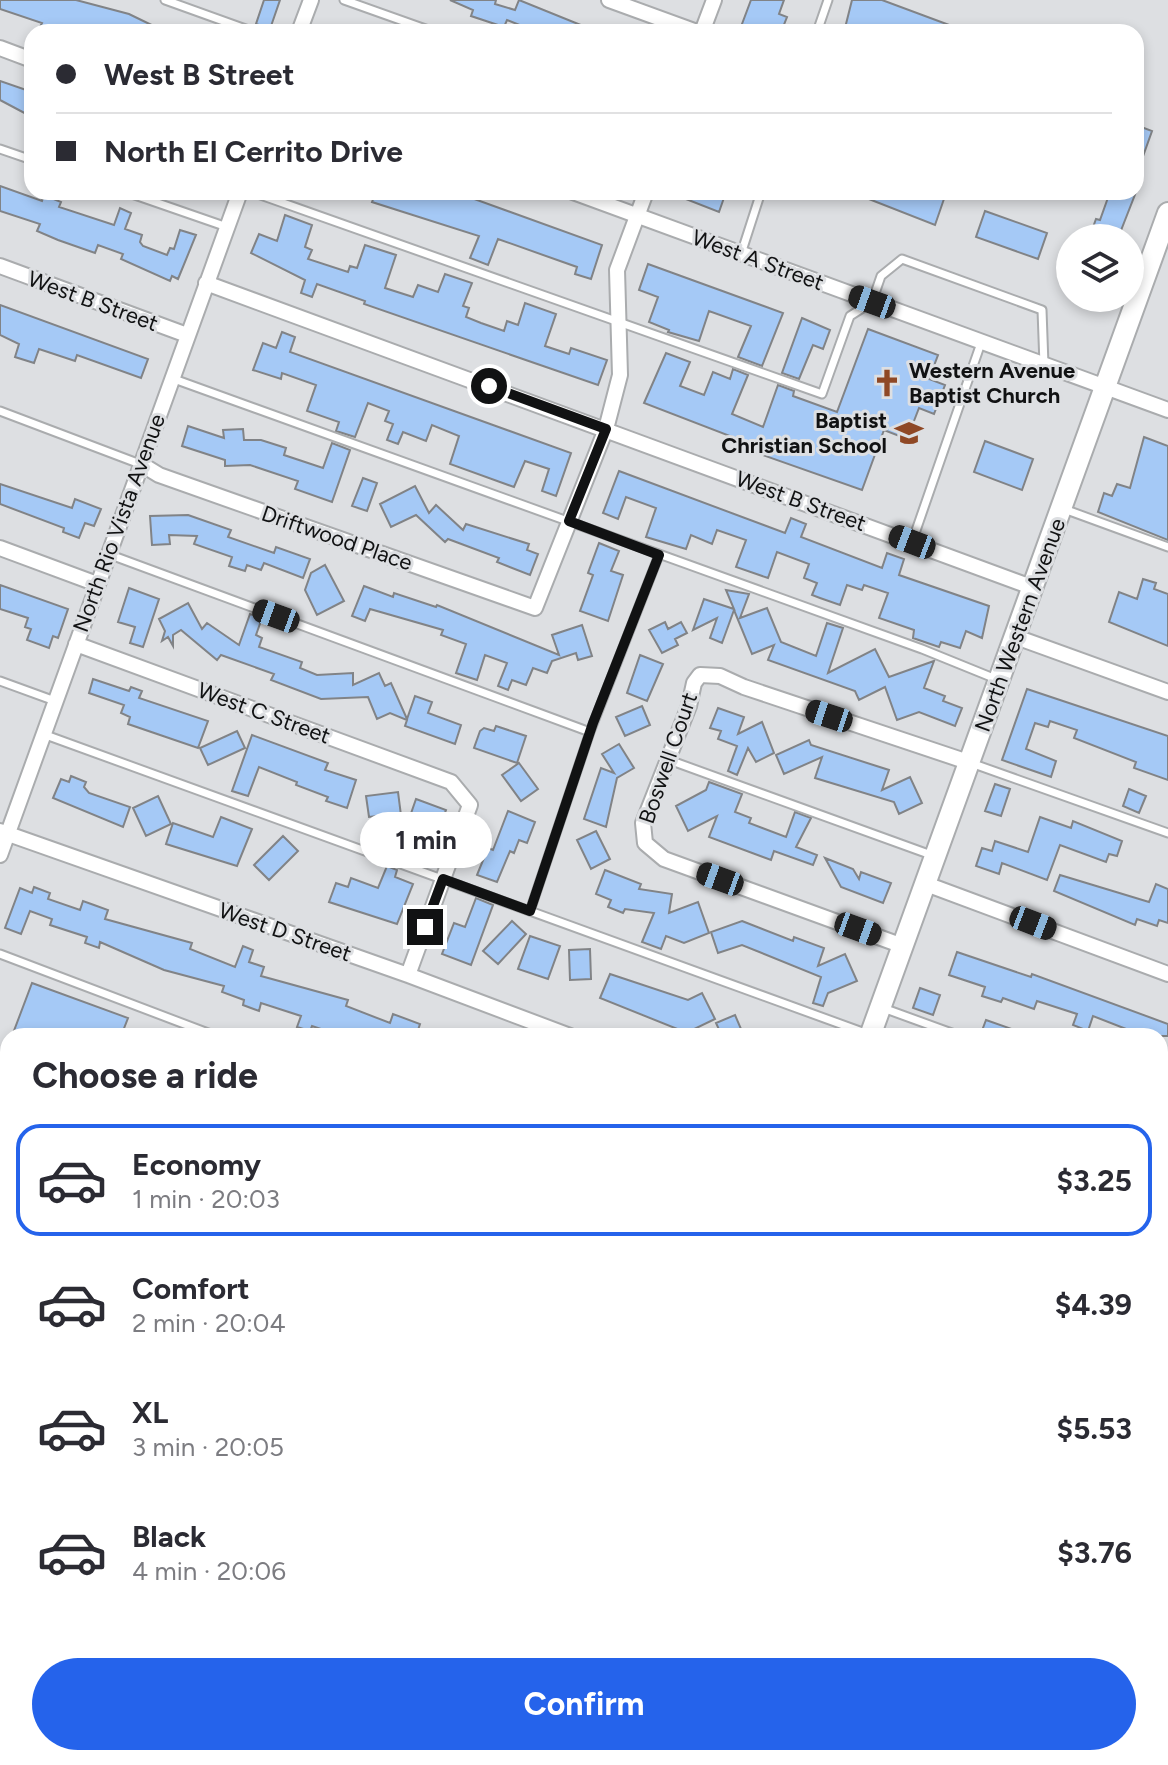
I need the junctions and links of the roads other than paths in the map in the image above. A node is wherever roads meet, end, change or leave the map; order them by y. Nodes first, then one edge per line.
1 (165, 0) edge
2 (311, 0) edge
3 (344, 0) edge
4 (609, 0) edge
5 (714, 0) edge
6 (828, 0) edge
7 (232, 24) edge
8 (302, 24) edge
9 (412, 24) edge
10 (677, 24) edge
11 (704, 24) edge
12 (820, 24) edge
13 (0, 48) edge
14 (24, 57) edge
15 (0, 149) edge
16 (24, 157) edge
17 (149, 200) edge
18 (237, 200) edge
19 (274, 200) edge
20 (594, 200) edge
21 (643, 200) edge
22 (758, 200) edge
23 (1168, 213) edge
24 (637, 216) junction
25 (227, 227) junction
26 (741, 254) junction
27 (0, 266) edge
28 (206, 283) junction
29 (872, 302) junction
30 (618, 324) junction
31 (187, 335) junction
32 (981, 343) junction
33 (1043, 367) junction
34 (171, 378) junction
35 (1105, 387) junction
36 (1168, 410) edge
37 (0, 411) edge
38 (606, 429) junction
39 (141, 464) junction
40 (1062, 509) junction
41 (569, 521) junction
42 (912, 542) junction
43 (1168, 547) edge
44 (0, 548) edge
45 (108, 554) junction
46 (659, 555) junction
47 (97, 584) junction
48 (1034, 588) junction
49 (1016, 637) junction
50 (76, 644) junction
51 (0, 681) edge
52 (1000, 681) junction
53 (1168, 692) edge
54 (55, 701) junction
55 (590, 732) junction
56 (43, 734) junction
57 (669, 760) junction
58 (971, 763) junction
59 (4, 832) edge
60 (1168, 833) edge
61 (0, 855) edge
62 (936, 857) junction
63 (443, 879) junction
64 (926, 884) junction
65 (530, 911) junction
66 (903, 946) junction
67 (0, 954) edge
68 (1168, 974) edge
69 (408, 975) junction
70 (881, 1007) junction
71 (195, 1028) edge
72 (549, 1028) edge
73 (848, 1028) edge
74 (873, 1028) edge
75 (938, 1028) edge

1 - 7 lane
2 - 8 street
3 - 9 lane
4 - 10 street
5 - 11 street
6 - 12 lane
13 - 14 street
15 - 16 lane
17 - 25 lane
18 - 25 street, North Rio Vista Avenue
19 - 30 lane
20 - 24 street, West A Street
21 - 24 street
22 - 26 lane
23 - 35 main road, North Western Avenue
24 - 26 street, West A Street
24 - 30 street
25 - 28 street, North Rio Vista Avenue
26 - 29 street, West A Street
27 - 31 street, West B Street
28 - 31 street, North Rio Vista Avenue
28 - 38 street, West B Street
29 - 30 lane
29 - 32 street, West A Street
29 - 33 lane
30 - 38 street
31 - 34 street, North Rio Vista Avenue
32 - 33 street, West A Street
32 - 42 lane
33 - 35 street, West A Street
34 - 39 street, North Rio Vista Avenue
34 - 41 lane
35 - 36 street, West A Street
35 - 40 main road, North Western Avenue
37 - 39 lane
38 - 41 street
38 - 42 street, West B Street
39 - 41 street, Driftwood Place
39 - 45 street, North Rio Vista Avenue
40 - 43 lane
40 - 48 main road, North Western Avenue
41 - 46 lane
42 - 48 street, West B Street
44 - 47 street
45 - 47 street, North Rio Vista Avenue
45 - 55 lane
46 - 52 lane
46 - 55 lane
47 - 50 street, North Rio Vista Avenue
48 - 49 main road, North Western Avenue
49 - 52 main road, North Western Avenue
49 - 53 street
50 - 54 street, North Rio Vista Avenue
50 - 63 street, West C Street
51 - 54 lane
52 - 58 main road, North Western Avenue
54 - 56 street, North Rio Vista Avenue
55 - 65 lane
56 - 59 street, North Rio Vista Avenue
56 - 63 lane
57 - 58 street, Boswell Court
57 - 62 lane
57 - 66 street, Boswell Court
58 - 60 lane
58 - 62 main road, North Western Avenue
59 - 61 street, North Rio Vista Avenue
59 - 69 street, West D Street
62 - 64 main road, North Western Avenue
63 - 65 lane
63 - 69 street
64 - 66 main road, North Western Avenue
64 - 68 street
65 - 73 lane
66 - 70 main road, North Western Avenue
67 - 71 lane
69 - 72 street, West D Street
70 - 74 main road, North Western Avenue
70 - 75 lane

